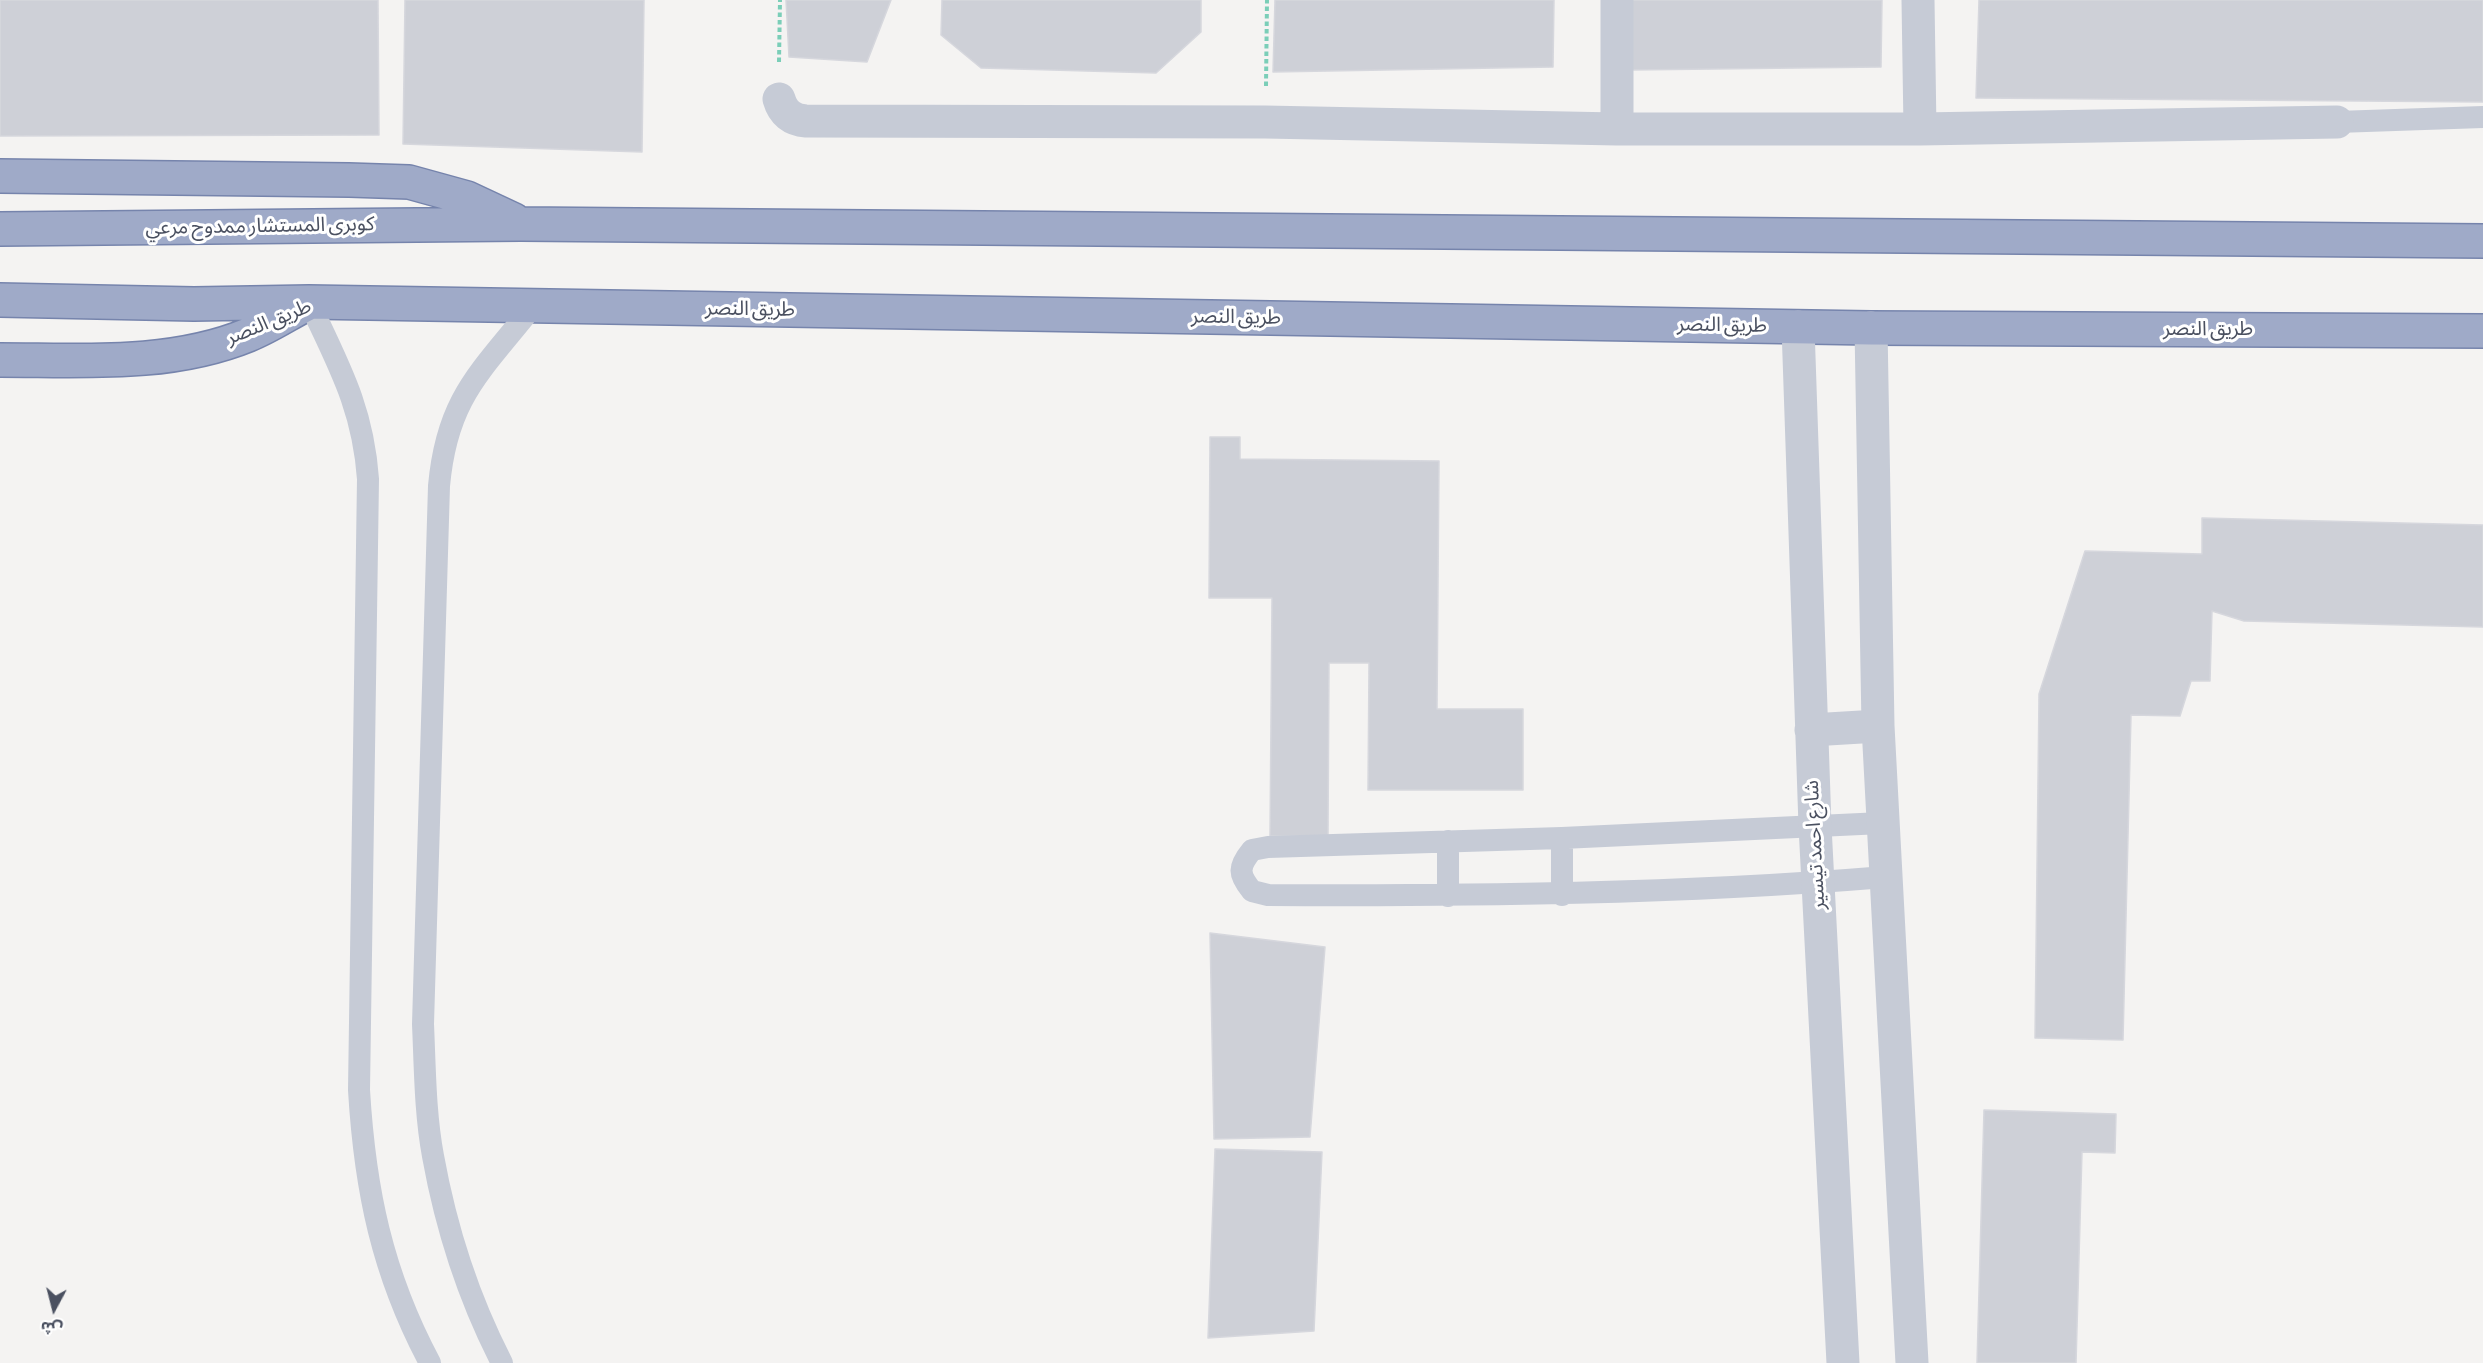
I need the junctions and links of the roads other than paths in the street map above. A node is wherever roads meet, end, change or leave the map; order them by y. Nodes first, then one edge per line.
1 (1617, 0) edge
2 (1918, 0) edge
3 (779, 99) road end
4 (2483, 117) edge
5 (2337, 122) joint
6 (1617, 129) junction
7 (1920, 129) junction
8 (0, 176) edge
9 (521, 224) junction
10 (0, 229) edge
11 (2483, 241) edge
12 (0, 300) edge
13 (309, 302) junction
14 (533, 306) junction
15 (1798, 327) junction
16 (1871, 328) junction
17 (2483, 331) edge
18 (0, 360) edge
19 (1878, 726) junction
20 (1811, 730) junction
21 (1882, 823) junction
22 (1815, 826) junction
23 (1562, 838) junction
24 (1448, 841) junction
25 (1885, 878) junction
26 (1818, 883) junction
27 (1563, 895) junction
28 (1448, 896) junction
29 (430, 1363) edge
30 (502, 1363) edge
31 (1843, 1363) edge
32 (1912, 1363) edge

1 - 6 street
2 - 7 street
3 - 6 street
4 - 5 lane
5 - 7 street
6 - 7 street
8 - 9 highway
9 - 10 highway, كوبرى المستشار ممدوح مرعي
9 - 11 highway
12 - 13 highway
13 - 14 highway, طريق النصر
13 - 18 highway, طريق النصر
13 - 29 lane
14 - 15 highway, طريق النصر
14 - 30 lane
15 - 16 highway, طريق النصر
15 - 20 street, شارع احمد تيسير
16 - 17 highway, طريق النصر
16 - 19 street
19 - 20 street
19 - 21 street
20 - 22 street, شارع احمد تيسير
21 - 22 lane
21 - 25 street
22 - 23 lane
22 - 26 street, شارع احمد تيسير
23 - 24 lane
23 - 27 lane
24 - 28 lane
24 - 28 lane
25 - 26 lane
25 - 32 street
26 - 27 lane
26 - 31 street, شارع احمد تيسير
27 - 28 lane

